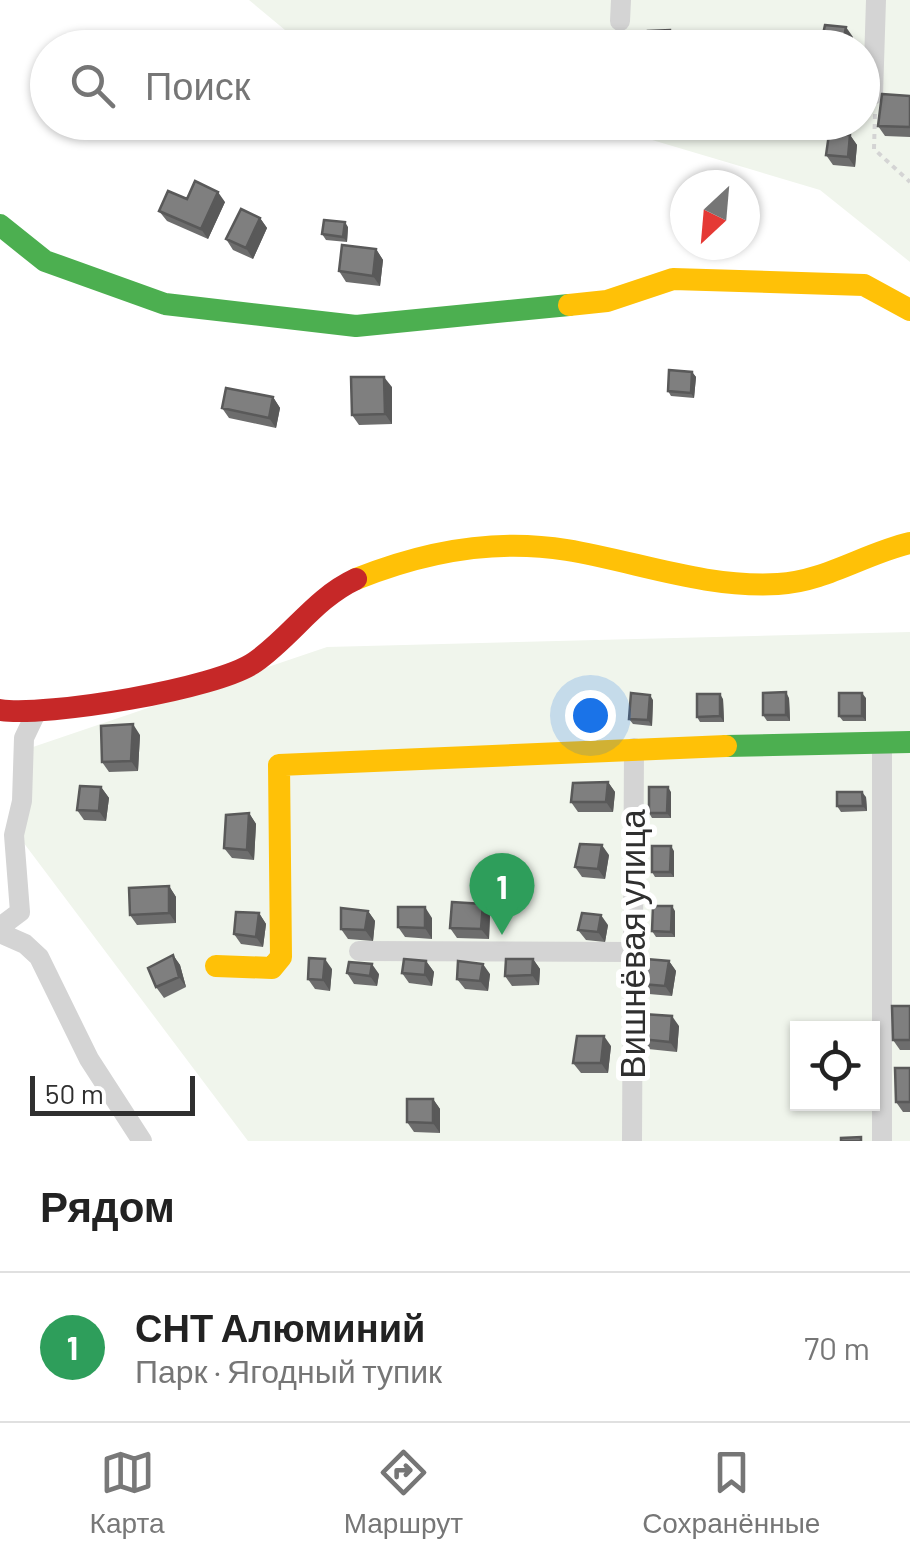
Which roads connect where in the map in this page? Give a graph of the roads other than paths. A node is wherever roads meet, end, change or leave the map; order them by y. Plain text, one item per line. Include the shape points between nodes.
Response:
1 (876, 0) edge
2 (875, 30) edge
3 (0, 225) edge
4 (910, 310) edge
5 (910, 543) edge
6 (0, 710) edge
7 (34, 717) junction
8 (910, 742) edge
9 (882, 743) junction
10 (634, 748) junction
11 (0, 930) edge
12 (359, 951) dead end
13 (632, 952) junction
14 (216, 966) dead end
15 (142, 1141) edge
16 (632, 1141) edge
17 (882, 1141) edge

1 - 2 street
3 - 4 street via 44,261 165,304 356,326 607,301 674,279 864,285
5 - 7 street via 786,584 694,580 577,548 476,546 334,590 268,653 232,675
6 - 7 street
7 - 11 street via 24,738 14,835 20,912
8 - 9 street
9 - 10 street
9 - 17 street
10 - 13 street, Вишнёвая улица
10 - 14 street via 279,765 281,957 272,968
11 - 15 street via 38,957 88,1059
12 - 13 street
13 - 16 street, Вишнёвая улица

